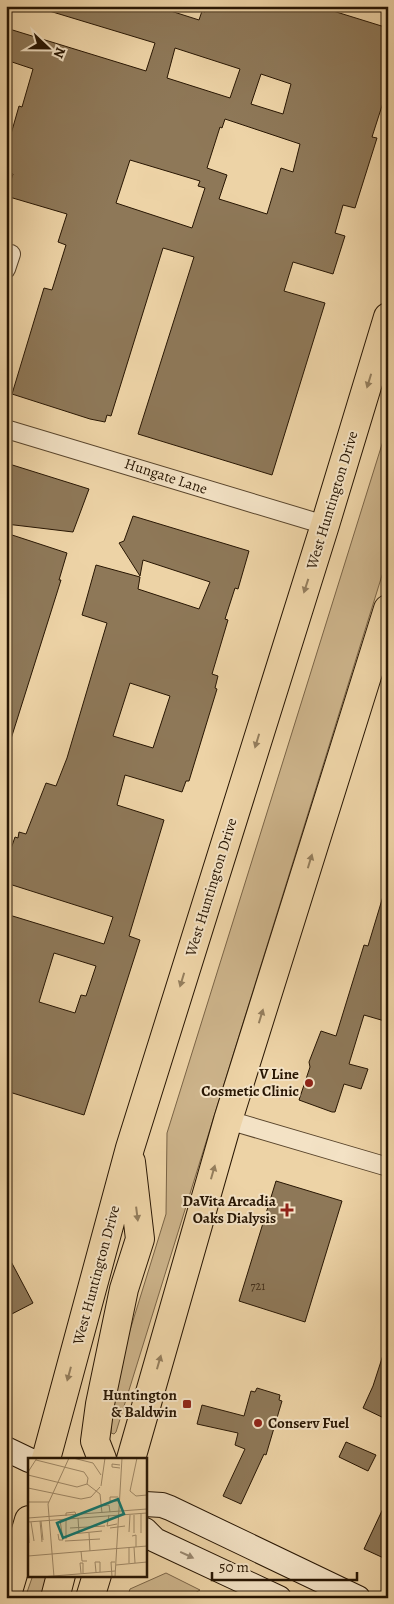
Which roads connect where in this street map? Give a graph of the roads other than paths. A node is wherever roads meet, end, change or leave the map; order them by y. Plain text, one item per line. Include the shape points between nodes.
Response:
1 (388, 317) edge
2 (6, 429) edge
3 (325, 525) junction
4 (388, 609) edge
5 (228, 1120) junction
6 (130, 1148) junction
7 (388, 1167) edge
8 (6, 1449) edge
9 (46, 1458) edge
10 (102, 1458) edge
11 (131, 1458) edge
12 (28, 1460) edge
13 (146, 1504) edge
14 (28, 1523) edge
15 (146, 1531) edge
16 (61, 1576) edge
17 (97, 1576) edge
18 (6, 1598) edge
19 (55, 1598) edge
20 (90, 1598) edge
21 (279, 1598) edge
22 (358, 1598) edge

1 -> 3 main road, West Huntington Drive
2 - 3 street, Hungate Lane
3 -> 6 main road, West Huntington Drive
5 -> 4 main road
5 - 7 street
11 -> 5 main road
6 -> 9 main road, West Huntington Drive
6 -> 10 main road via 140,1239 124,1289 100,1404 95,1441
8 - 12 main road
13 - 22 main road via 170,1508
14 - 18 main road
15 -> 21 main road via 155,1540
16 - 19 main road
17 - 20 main road

